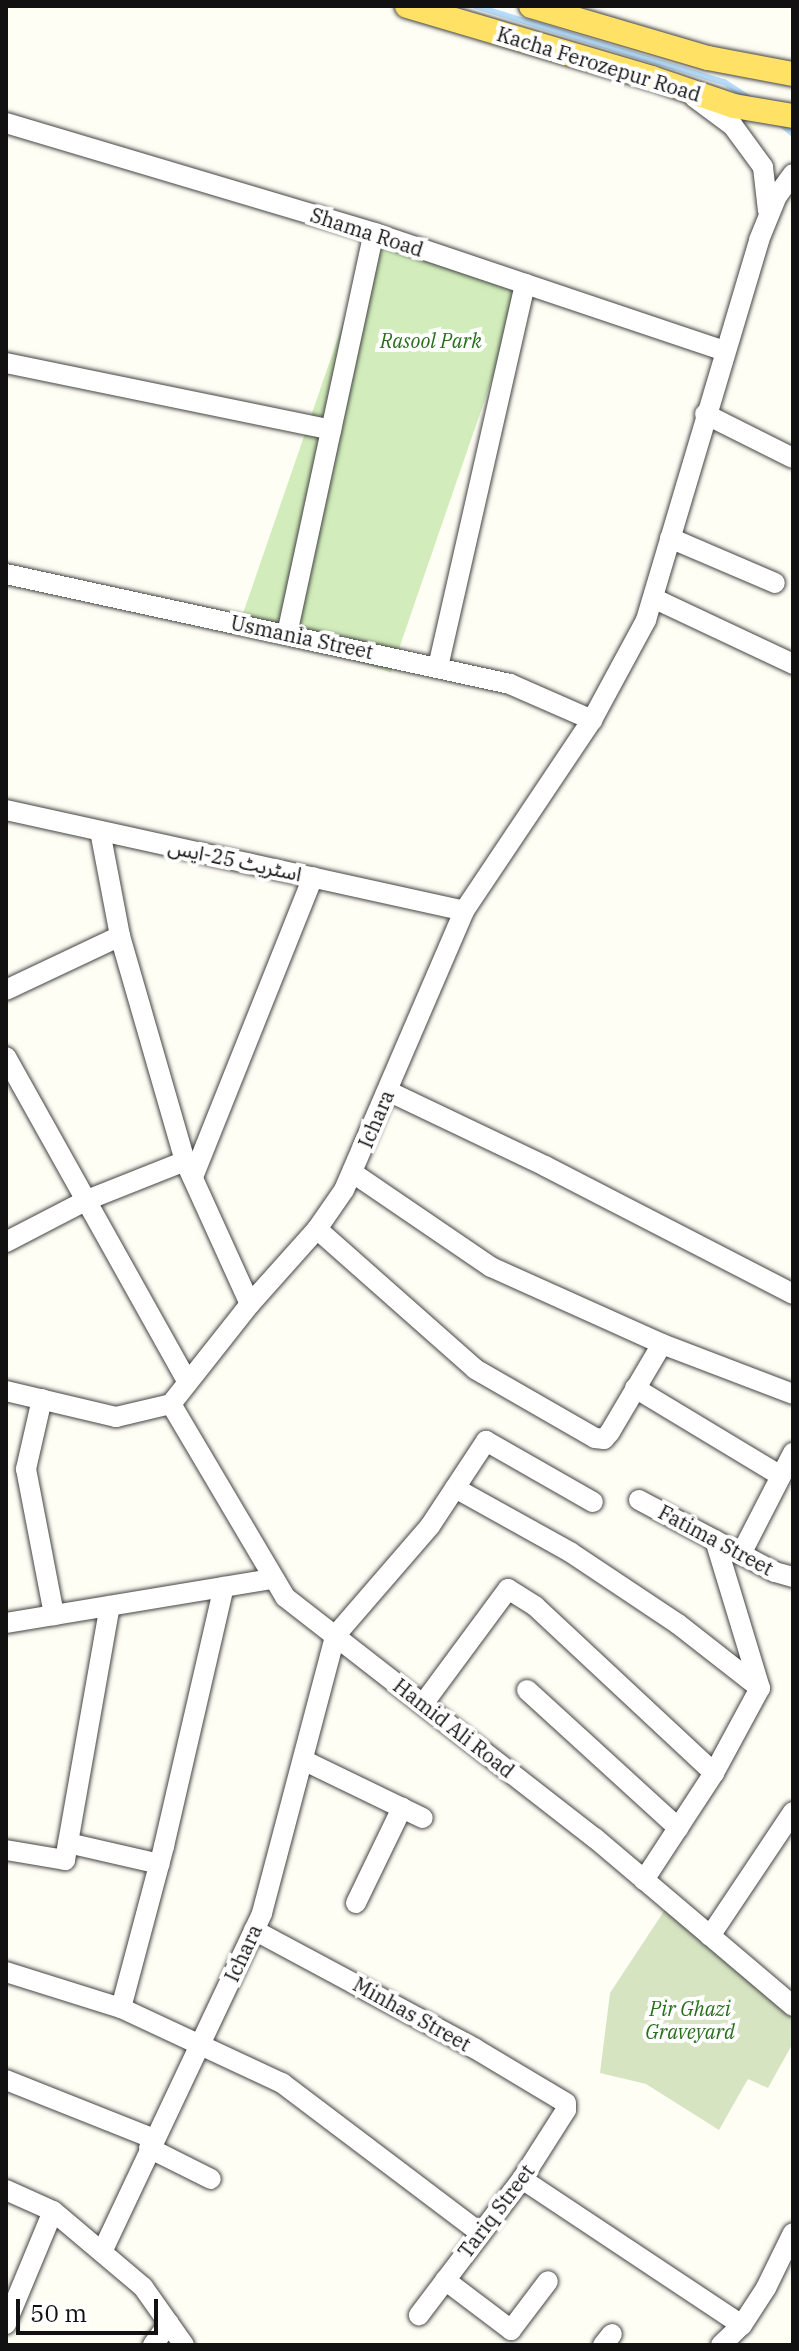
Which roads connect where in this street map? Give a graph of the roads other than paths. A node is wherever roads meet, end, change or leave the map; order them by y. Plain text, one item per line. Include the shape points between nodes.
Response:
1 (407, 6) edge
2 (531, 6) edge
3 (793, 74) edge
4 (684, 89) junction
5 (793, 116) edge
6 (6, 123) edge
7 (742, 137) junction
8 (793, 174) edge
9 (768, 215) junction
10 (374, 233) junction
11 (525, 284) junction
12 (724, 351) junction
13 (6, 363) edge
14 (705, 414) junction
15 (331, 430) junction
16 (793, 458) edge
17 (670, 538) junction
18 (6, 574) edge
19 (775, 583) dead end
20 (653, 598) junction
21 (287, 634) junction
22 (793, 664) edge
23 (438, 667) junction
24 (592, 720) junction
25 (6, 810) edge
26 (100, 831) junction
27 (313, 877) junction
28 (464, 911) junction
29 (120, 936) junction
30 (6, 990) edge
31 (6, 1057) edge
32 (388, 1091) junction
33 (189, 1169) junction
34 (353, 1173) junction
35 (87, 1200) junction
36 (317, 1229) junction
37 (6, 1242) edge
38 (793, 1294) edge
39 (250, 1304) junction
40 (662, 1344) junction
41 (187, 1381) junction
42 (635, 1388) junction
43 (6, 1391) edge
44 (793, 1394) edge
45 (42, 1399) junction
46 (171, 1404) junction
47 (793, 1453) edge
48 (781, 1476) junction
49 (455, 1488) junction
50 (639, 1500) dead end
51 (593, 1502) dead end
52 (715, 1540) junction
53 (741, 1554) junction
54 (793, 1577) edge
55 (271, 1579) junction
56 (224, 1587) junction
57 (110, 1606) junction
58 (54, 1615) junction
59 (6, 1623) edge
60 (335, 1636) junction
61 (760, 1688) junction
62 (527, 1690) dead end
63 (423, 1704) junction
64 (303, 1760) junction
65 (714, 1773) junction
66 (402, 1808) junction
67 (793, 1812) edge
68 (423, 1818) dead end
69 (678, 1828) junction
70 (68, 1843) junction
71 (6, 1850) edge
72 (160, 1864) junction
73 (644, 1880) junction
74 (356, 1903) dead end
75 (254, 1930) junction
76 (710, 1936) junction
77 (6, 1972) edge
78 (793, 2006) edge
79 (121, 2008) junction
80 (199, 2043) junction
81 (6, 2080) edge
82 (566, 2103) joint
83 (151, 2144) junction
84 (211, 2179) dead end
85 (522, 2179) junction
86 (6, 2190) edge
87 (53, 2211) junction
88 (480, 2233) junction
89 (793, 2233) edge
90 (102, 2252) junction
91 (445, 2280) junction
92 (548, 2281) dead end
93 (419, 2315) dead end
94 (169, 2323) junction
95 (6, 2324) edge
96 (742, 2325) junction
97 (153, 2345) edge
98 (184, 2345) edge
99 (721, 2345) edge

1 - 4 main road, Kacha Ferozepur Road
2 - 3 main road via 708,58
4 - 5 main road, Kacha Ferozepur Road via 734,106
4 - 7 street
6 - 10 street, Shama Road
7 - 8 street
7 - 9 street via 763,167
8 - 9 street
9 - 12 street
10 - 11 street, Shama Road
10 - 15 street
11 - 12 street, Shama Road
11 - 23 street
12 - 14 street
13 - 15 street
14 - 16 street
14 - 17 street
15 - 21 street
17 - 19 street
17 - 20 street
18 - 21 street, Usmania Street
20 - 22 street
20 - 24 street
21 - 23 street, Usmania Street
23 - 24 street, Usmania Street via 510,684
24 - 28 street
25 - 26 street, اسٹریٹ 25-ایس
26 - 27 street, اسٹریٹ 25-ایس
26 - 29 street
27 - 28 street, اسٹریٹ 25-ایس
27 - 33 street
28 - 32 street, Ichara
29 - 30 street
29 - 33 street
31 - 35 street
32 - 34 street, Ichara
32 - 38 street
33 - 35 street
33 - 39 street
34 - 36 street, Ichara
34 - 40 street via 491,1267
35 - 37 street
35 - 41 street
36 - 39 street, Ichara
36 - 42 street via 475,1369 595,1438 604,1439
39 - 41 street, Ichara
40 - 42 street
40 - 44 street
41 - 46 street, Ichara
42 - 48 street
43 - 45 street
45 - 46 street via 116,1417
45 - 58 street via 26,1469
46 - 55 street, Hamid Ali Road
47 - 48 street
48 - 53 street
49 - 51 street via 486,1441
49 - 60 street via 430,1526
49 - 61 street via 570,1552 678,1624
50 - 52 street, Fatima Street
52 - 53 street, Fatima Street
52 - 61 street
53 - 54 street, Fatima Street
55 - 56 street
55 - 60 street, Hamid Ali Road via 285,1597
56 - 57 street
56 - 72 street
57 - 58 street
57 - 70 street
58 - 59 street
60 - 63 street, Hamid Ali Road
60 - 64 street, Ichara
61 - 65 street
62 - 69 street
63 - 65 street via 510,1588
63 - 73 street, Hamid Ali Road
64 - 66 street
64 - 75 street, Ichara
65 - 69 street
66 - 68 street
66 - 74 street
67 - 76 street
69 - 73 street
70 - 71 street via 65,1860
70 - 72 street
72 - 79 street
73 - 76 street, Hamid Ali Road
75 - 80 street, Ichara
75 - 82 street, Minhas Street
76 - 78 street, Hamid Ali Road
77 - 79 street
79 - 80 street
80 - 83 street, Ichara
80 - 88 street via 282,2083
81 - 83 street
82 - 85 street, Tariq Street
83 - 84 street
83 - 90 street, Ichara
85 - 88 street, Tariq Street
85 - 96 street
86 - 87 street
87 - 90 street
87 - 95 street
88 - 91 street, Tariq Street
89 - 96 street
90 - 94 street via 143,2287
91 - 92 street via 511,2330
91 - 93 street, Tariq Street
94 - 97 street
94 - 98 street
96 - 99 street

